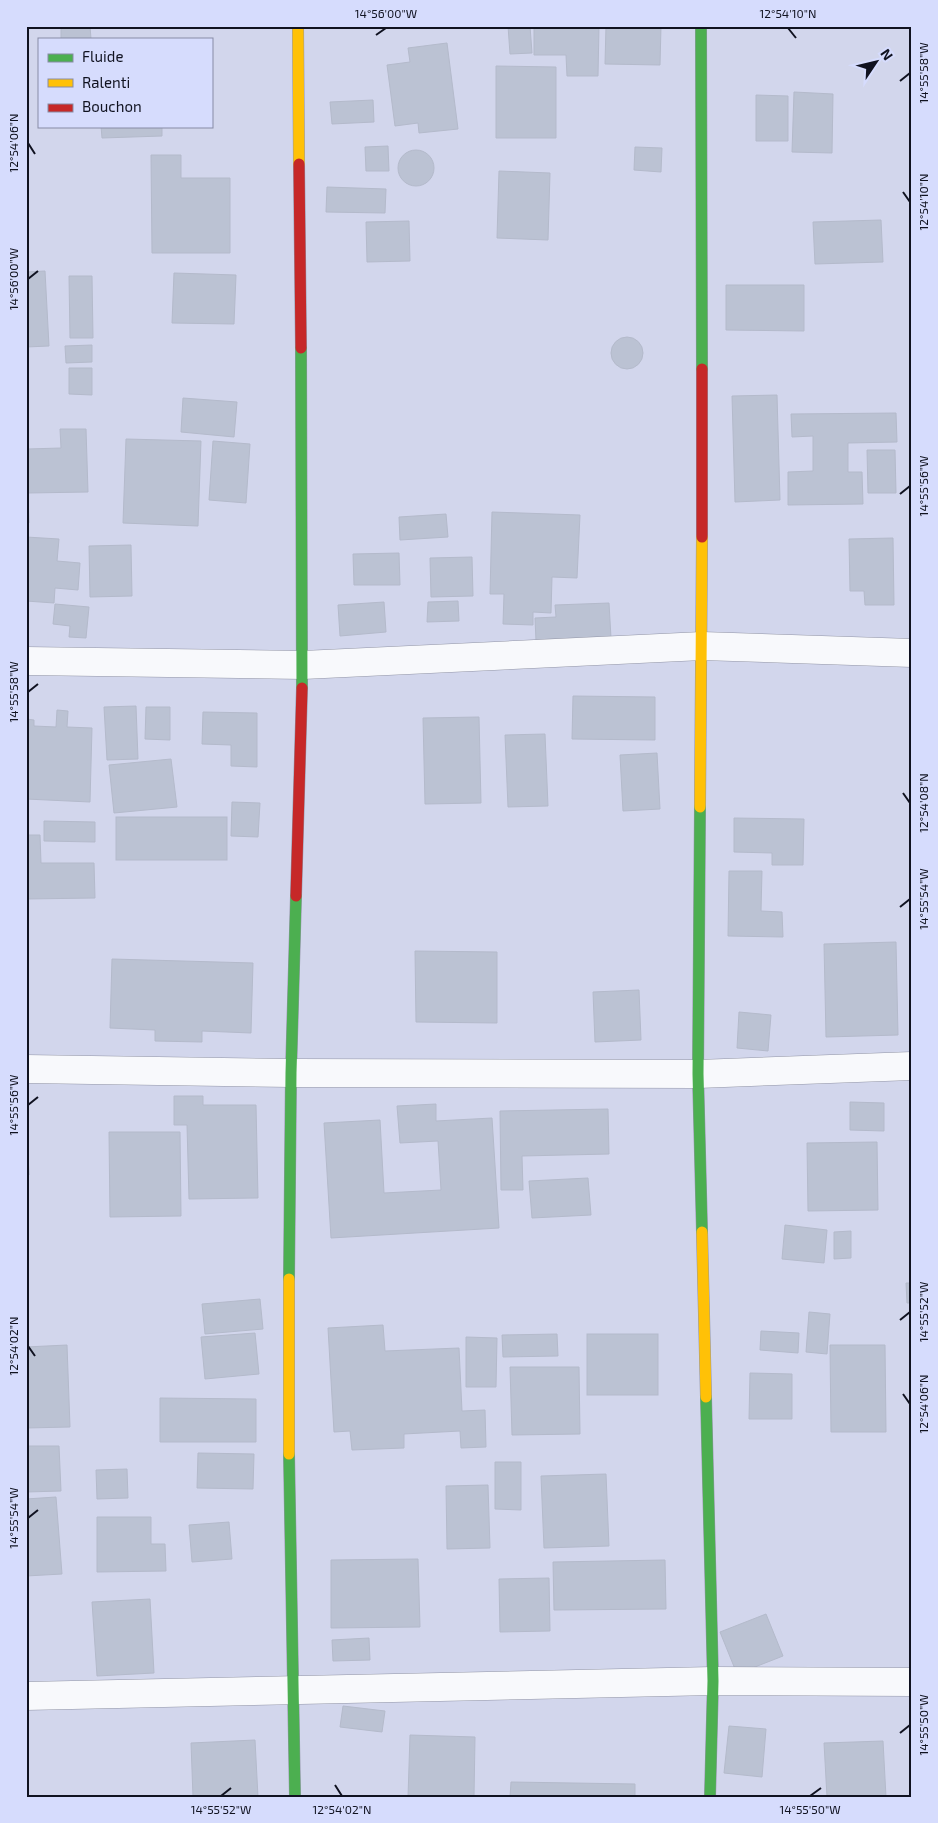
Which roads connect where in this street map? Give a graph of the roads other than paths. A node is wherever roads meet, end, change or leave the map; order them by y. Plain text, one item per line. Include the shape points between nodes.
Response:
1 (298, 26) edge
2 (701, 26) edge
3 (702, 646) junction
4 (912, 653) edge
5 (26, 661) edge
6 (303, 665) junction
7 (912, 1066) edge
8 (26, 1069) edge
9 (291, 1073) junction
10 (698, 1074) junction
11 (713, 1681) junction
12 (912, 1682) edge
13 (293, 1691) junction
14 (26, 1696) edge
15 (295, 1797) edge
16 (710, 1797) edge

1 - 6 street
2 - 3 street
3 - 4 street
3 - 6 street
3 - 10 street
5 - 6 street
6 - 9 street
7 - 10 street
8 - 9 street
9 - 10 street
9 - 13 street via 288,1382
10 - 11 street
11 - 12 street
11 - 13 street
11 - 16 street
13 - 14 street
13 - 15 street

